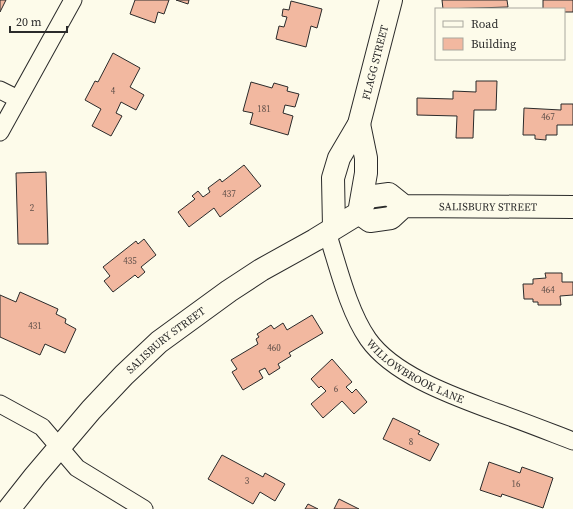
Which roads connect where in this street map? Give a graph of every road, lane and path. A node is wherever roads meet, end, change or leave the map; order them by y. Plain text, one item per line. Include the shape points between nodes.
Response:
1 (73, 0) edge
2 (391, 0) edge
3 (0, 90) edge
4 (18, 99) junction
5 (359, 124) junction
6 (0, 132) edge
7 (573, 208) edge
8 (359, 213) junction
9 (330, 230) junction
10 (0, 404) edge
11 (573, 441) edge
12 (60, 446) junction
13 (9, 509) edge
14 (144, 509) edge

1 - 4 street
2 - 5 main road, FLAGG STREET
3 - 4 street
4 - 6 street
5 - 8 main road, FLAGG STREET via 366,158 366,173
5 - 9 main road, FLAGG STREET via 339,158 333,178
7 - 8 main road, SALISBURY STREET via 404,206 390,194 367,197
8 - 9 main road, SALISBURY STREET
9 - 11 street, WILLOWBROOK LANE via 351,305 369,340 388,359 414,377 450,394
9 - 12 main road, SALISBURY STREET via 260,270 159,342 124,375
10 - 12 street via 42,427
12 - 13 main road, SALISBURY STREET
12 - 14 street via 77,468

